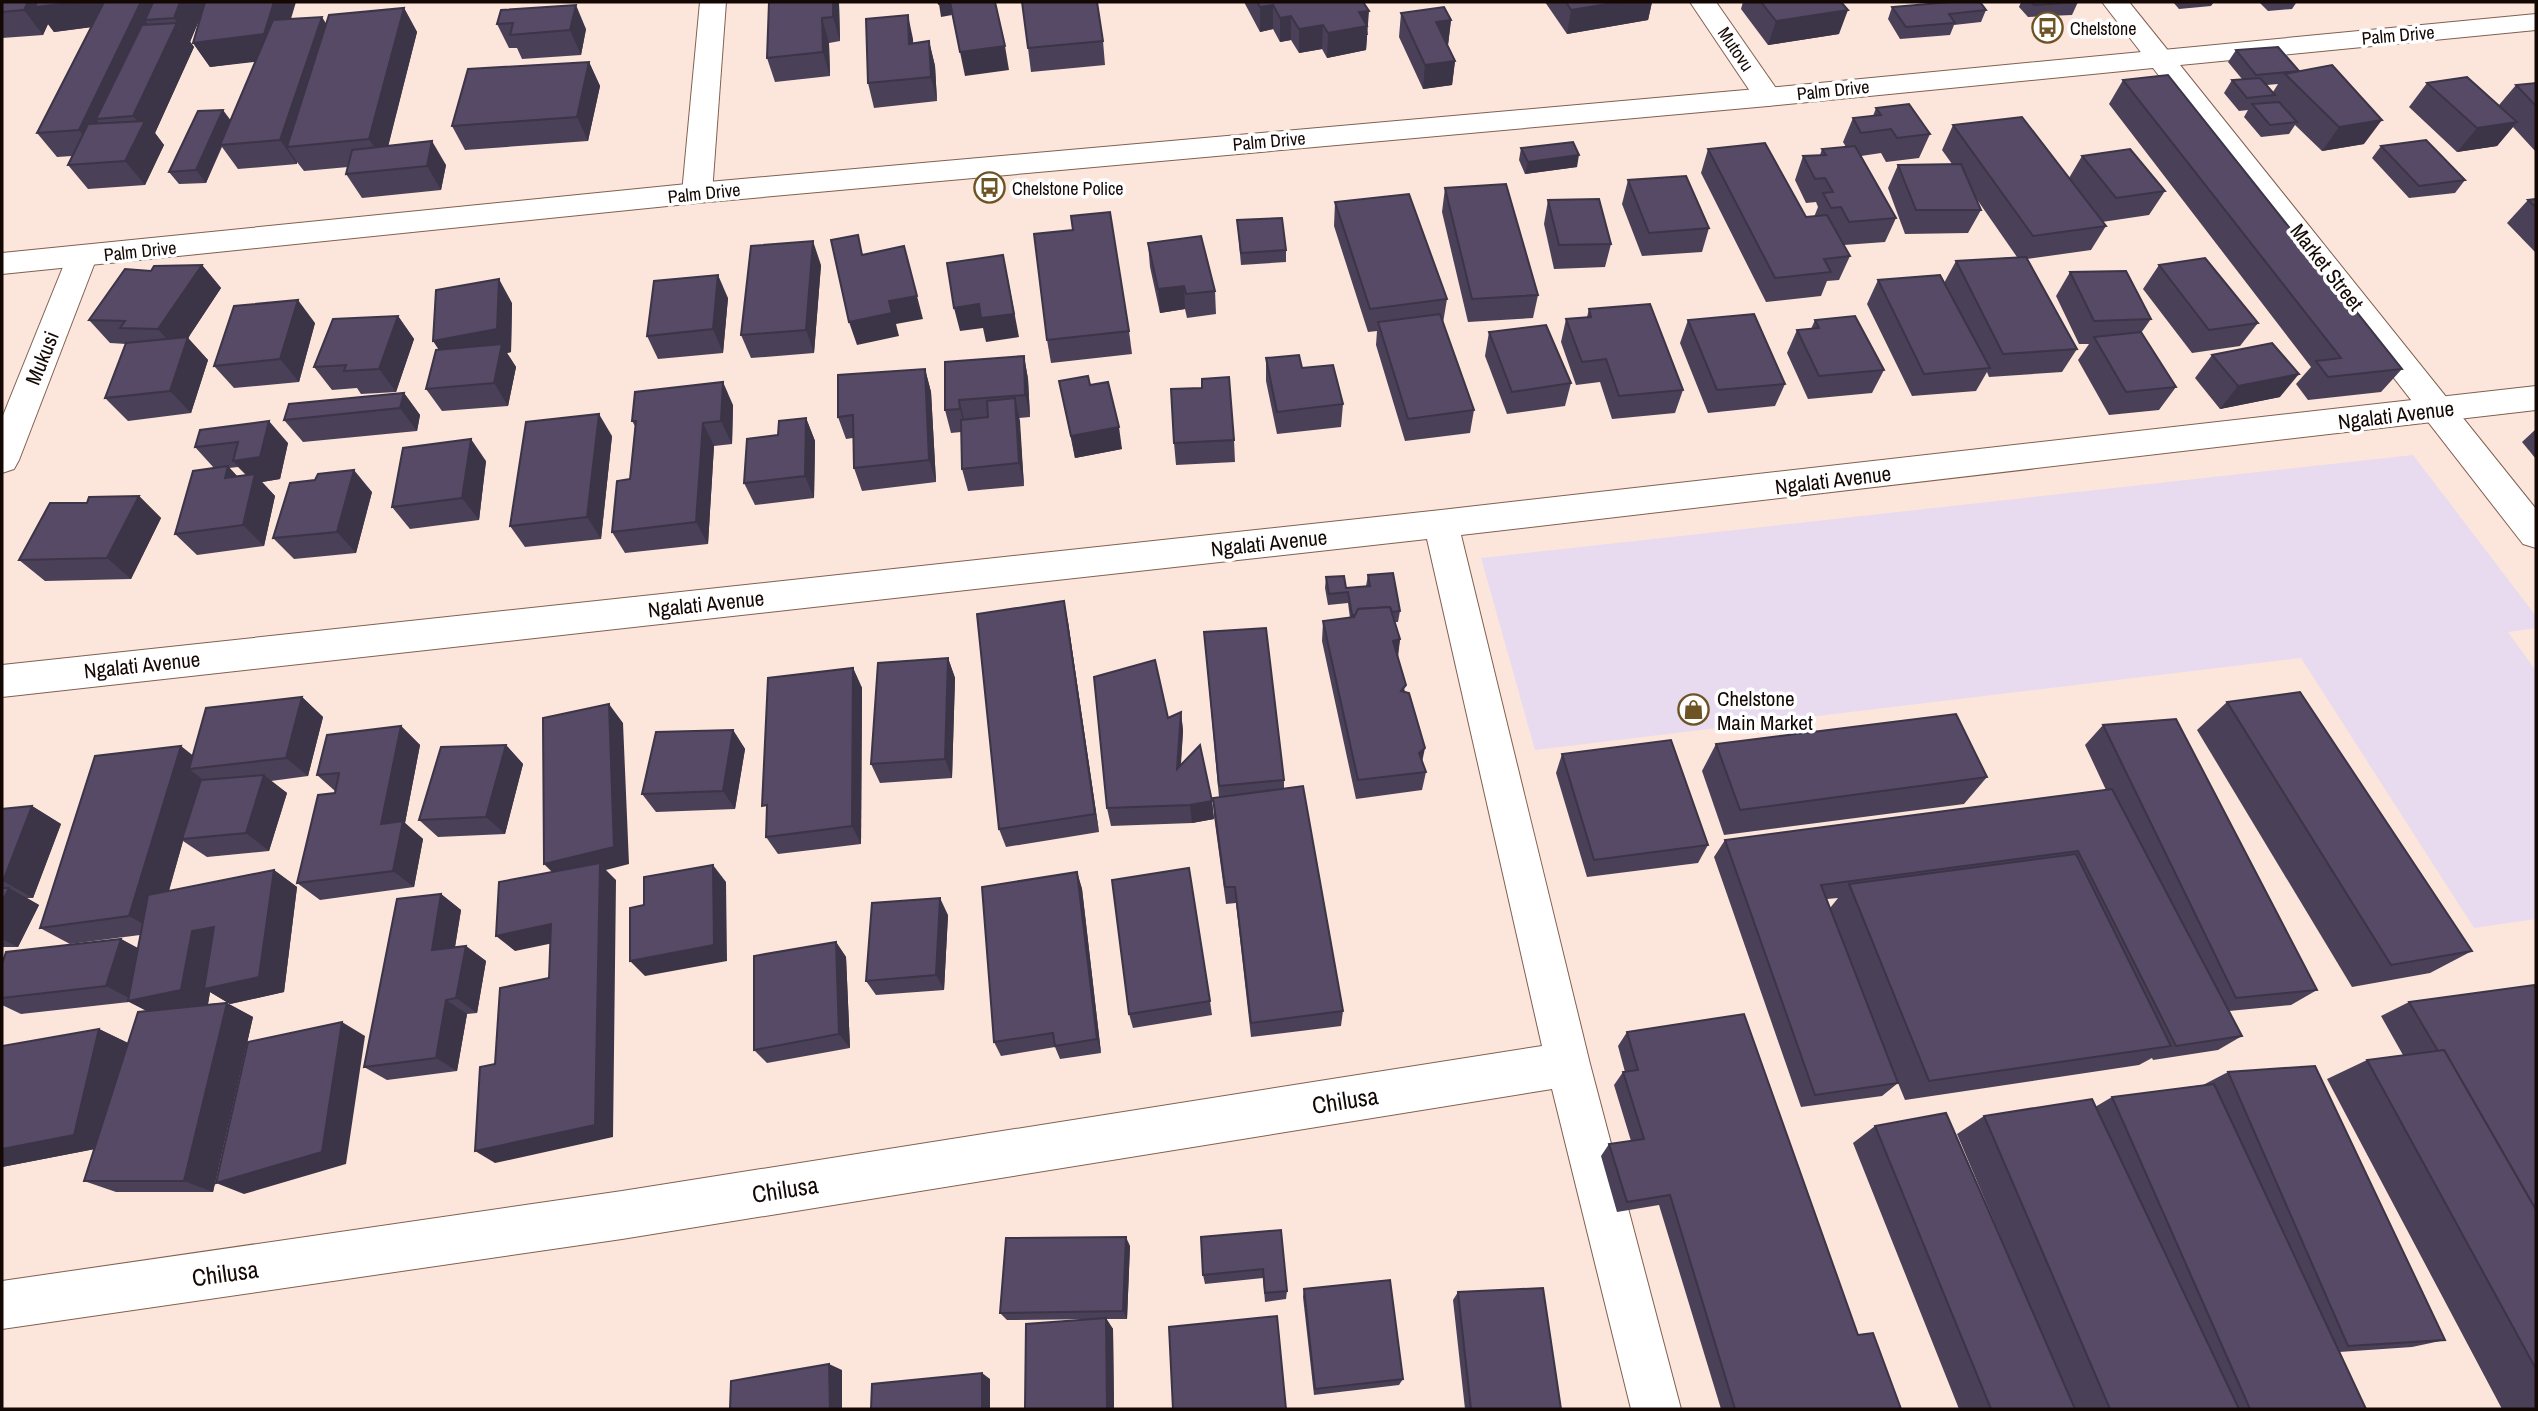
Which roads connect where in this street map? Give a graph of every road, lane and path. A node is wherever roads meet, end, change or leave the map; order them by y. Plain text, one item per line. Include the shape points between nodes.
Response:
1 (713, 2) edge
2 (1703, 2) edge
3 (2115, 2) edge
4 (2536, 22) edge
5 (2160, 58) junction
6 (1768, 97) junction
7 (697, 193) junction
8 (82, 257) junction
9 (2, 264) edge
10 (2536, 398) edge
11 (2440, 410) junction
12 (2, 460) edge
13 (1441, 524) junction
14 (2536, 534) edge
15 (2, 681) edge
16 (1568, 1064) junction
17 (2, 1305) edge
18 (1656, 1409) edge

1 - 7 street
2 - 6 street, Mutovu
3 - 5 street, Market Street
4 - 5 street, Palm Drive
5 - 6 street, Palm Drive
5 - 11 street, Market Street
6 - 7 street, Palm Drive
7 - 8 street, Palm Drive
8 - 9 street, Palm Drive
8 - 12 street, Mukusi
10 - 11 street, Ngalati Avenue
11 - 13 street, Ngalati Avenue
11 - 14 street, Market Street
13 - 15 street, Ngalati Avenue
13 - 16 street
16 - 17 street, Chilusa via 636,1213
16 - 18 street

